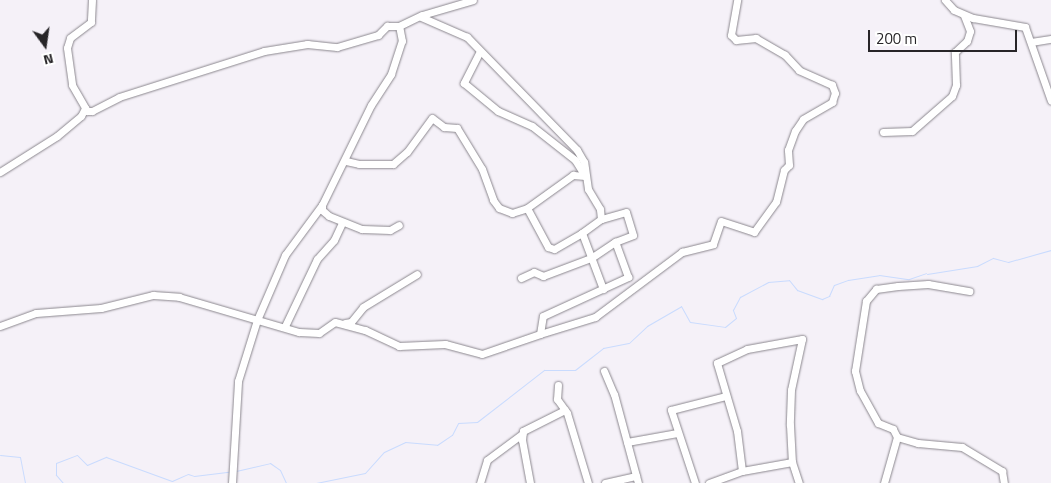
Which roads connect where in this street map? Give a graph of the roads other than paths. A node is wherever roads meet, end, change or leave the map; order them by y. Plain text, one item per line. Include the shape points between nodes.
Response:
1 (92, 0) edge
2 (738, 0) edge
3 (944, 0) edge
4 (468, 1) edge
5 (964, 15) junction
6 (421, 16) junction
7 (398, 26) junction
8 (1051, 39) edge
9 (1031, 42) junction
10 (480, 51) junction
11 (1051, 101) edge
12 (84, 108) junction
13 (883, 132) dead end
14 (346, 160) junction
15 (0, 172) edge
16 (585, 176) junction
17 (322, 205) junction
18 (527, 208) junction
19 (601, 219) junction
20 (342, 223) junction
21 (399, 225) dead end
22 (582, 233) junction
23 (615, 242) junction
24 (591, 258) junction
25 (417, 274) dead end
26 (521, 278) dead end
27 (603, 289) junction
28 (969, 291) dead end
29 (257, 320) junction
30 (341, 324) junction
31 (0, 326) edge
32 (285, 326) junction
33 (540, 334) junction
34 (604, 371) dead end
35 (558, 385) dead end
36 (726, 396) junction
37 (565, 410) junction
38 (677, 432) junction
39 (522, 434) junction
40 (897, 437) junction
41 (627, 442) junction
42 (792, 462) junction
43 (742, 471) junction
44 (637, 479) edge
45 (232, 483) edge
46 (480, 483) edge
47 (530, 483) edge
48 (588, 483) edge
49 (606, 483) edge
50 (695, 483) edge
51 (709, 483) edge
52 (799, 483) edge
53 (884, 483) edge
54 (1004, 483) edge

1 - 12 street via 90,22 68,43 72,85
2 - 33 street via 731,35 736,40 756,38 785,55 799,70 832,85 835,93 832,102 803,119 795,131 788,150 789,165 784,170 776,202 754,232 721,222 713,244 682,252 595,317
3 - 5 street
4 - 6 street
5 - 9 street via 998,25 1025,27
5 - 13 street via 970,31 967,41 954,52 956,85 952,96 912,131
6 - 7 street
6 - 10 street via 459,32
7 - 12 street via 387,26 378,35 333,48 307,44 264,51 119,97 92,111
7 - 14 street via 402,41 391,74 371,105
8 - 9 street
9 - 11 street
10 - 16 street via 578,150 584,162
10 - 16 street via 464,83 498,110 532,126 575,160
12 - 15 street via 81,116 57,136
14 - 17 street
14 - 18 street via 359,164 393,164 407,152 432,118 444,127 457,128 482,170 499,208 512,214
16 - 18 street via 573,175
16 - 19 street via 600,209
17 - 20 street via 322,210
17 - 29 street via 285,255
18 - 22 street via 548,247 554,249
19 - 22 street
19 - 23 street via 626,212 633,235
20 - 21 street via 372,230 390,230
20 - 32 street via 334,240 317,259
22 - 24 street
23 - 24 street
23 - 27 street via 628,277
24 - 26 street via 543,276 534,272
24 - 27 street
25 - 30 street via 357,311 351,322
27 - 33 street via 542,316
28 - 40 street via 928,284 898,286 876,289 866,301 855,371 860,391 878,423 893,429
29 - 31 street via 180,297 142,296 100,308 36,313
29 - 32 street
29 - 45 street via 238,381
30 - 32 street via 335,322 315,334
30 - 33 street via 365,330 399,346 445,344 476,354
34 - 41 street
35 - 37 street via 557,399
36 - 38 street via 671,410
36 - 42 street via 717,363 747,349 802,339 791,390
36 - 43 street via 737,431
37 - 39 street
37 - 48 street
38 - 41 street
38 - 50 street
39 - 46 street via 487,460
39 - 47 street
40 - 53 street
40 - 54 street via 918,443 962,447 1002,472
41 - 44 street
42 - 43 street
42 - 52 street
43 - 51 street
44 - 49 street

